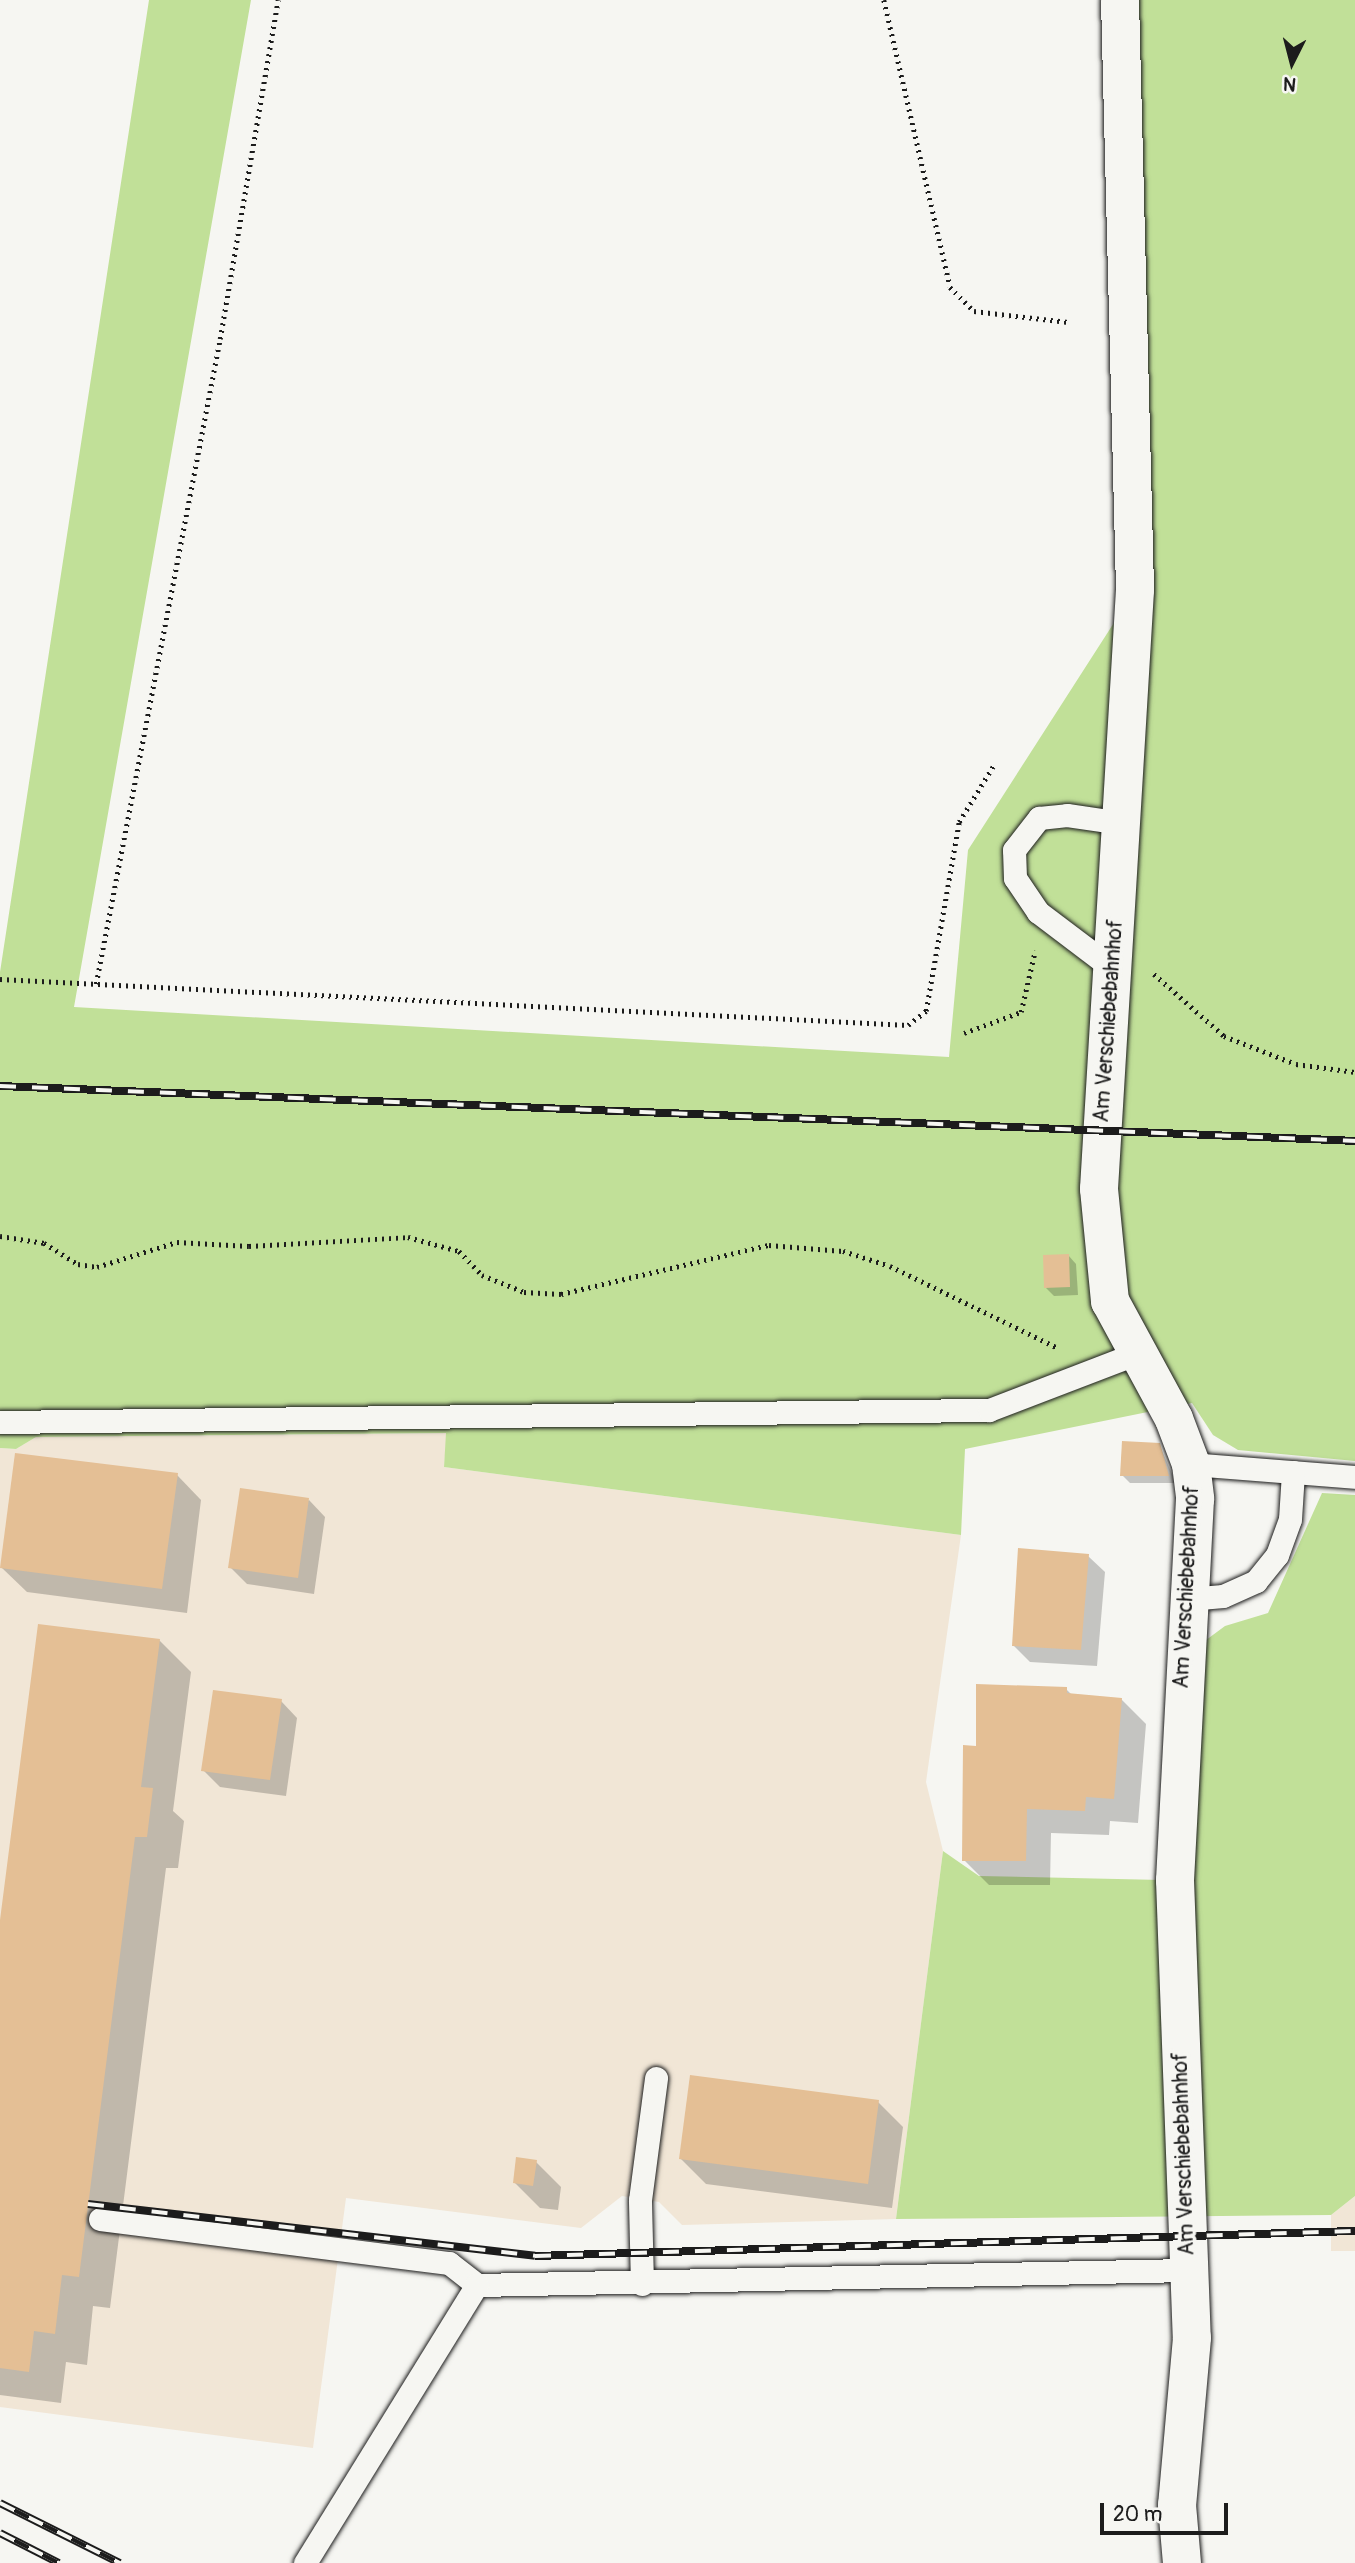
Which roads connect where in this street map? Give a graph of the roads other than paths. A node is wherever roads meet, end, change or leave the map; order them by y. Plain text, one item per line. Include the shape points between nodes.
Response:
1 (1120, 0) edge
2 (1122, 823) junction
3 (1113, 953) junction
4 (1118, 1360) junction
5 (0, 1422) edge
6 (1191, 1464) junction
7 (1293, 1472) junction
8 (1355, 1477) edge
9 (1188, 1599) junction
10 (656, 2078) dead end
11 (100, 2219) dead end
12 (1188, 2270) junction
13 (642, 2284) junction
14 (477, 2285) junction
15 (305, 2563) edge
16 (1182, 2563) edge

1 - 2 street, Am Verschiebebahnhof via 1135,590
2 - 3 street, Am Verschiebebahnhof
2 - 3 lane via 1068,815 1039,818 1014,850 1015,878 1038,912
3 - 4 street, Am Verschiebebahnhof via 1100,1243
4 - 5 lane via 989,1410
4 - 6 street, Am Verschiebebahnhof
6 - 7 lane
6 - 9 street, Am Verschiebebahnhof
7 - 8 lane
7 - 9 lane via 1290,1519 1277,1555 1256,1581 1223,1596
9 - 12 street, Am Verschiebebahnhof via 1175,1881
10 - 13 lane via 640,2200
11 - 14 lane via 449,2263
12 - 13 lane
12 - 16 street, Am Verschiebebahnhof via 1191,2378 1177,2505
13 - 14 lane
14 - 15 lane

